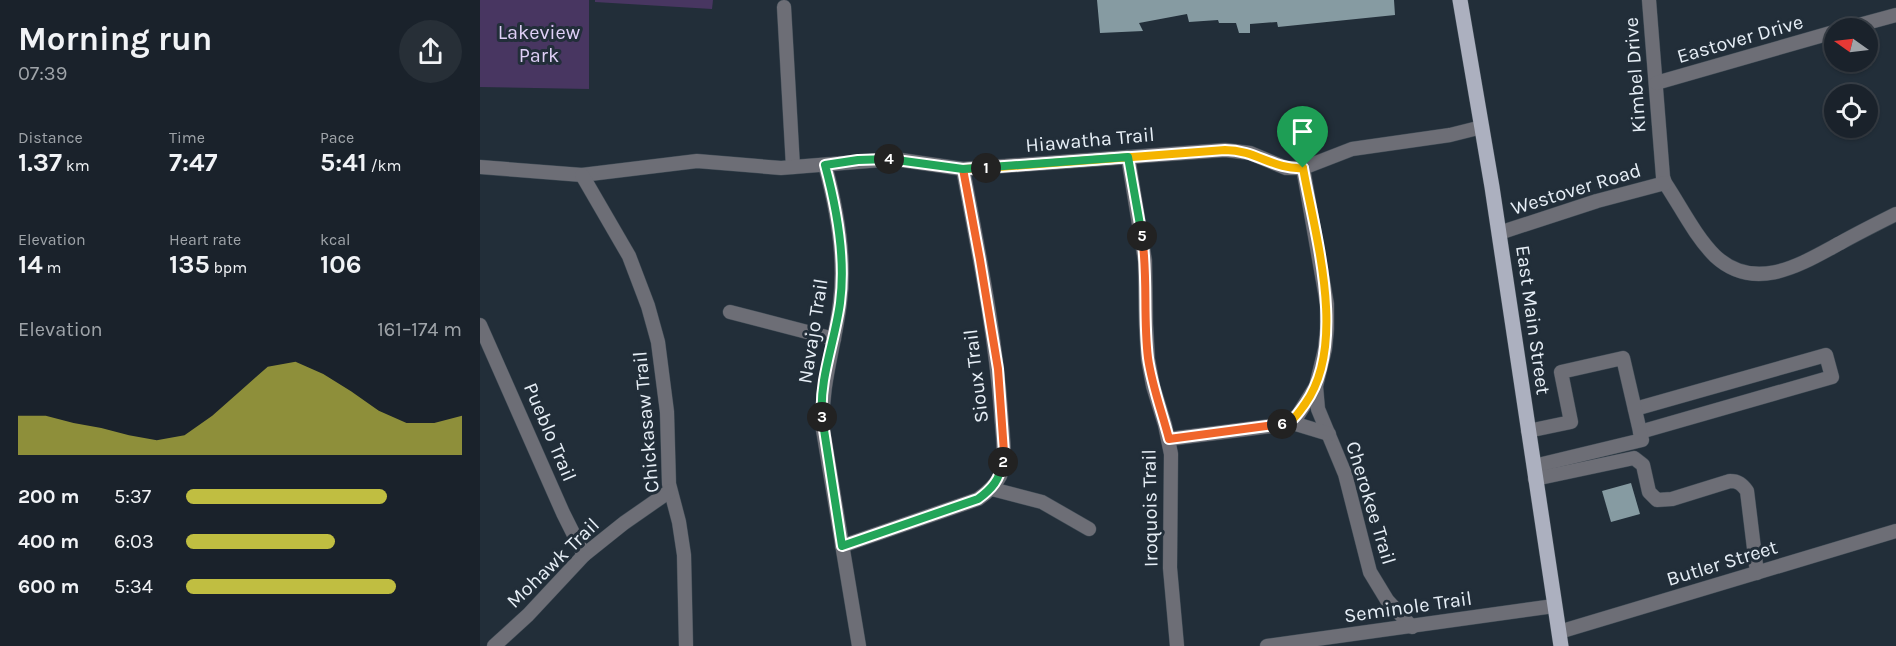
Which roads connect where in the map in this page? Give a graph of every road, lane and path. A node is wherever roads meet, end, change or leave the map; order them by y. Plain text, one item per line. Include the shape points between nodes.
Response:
1 (1460, 0) edge
2 (1649, 0) edge
3 (784, 7) dead end
4 (1896, 15) edge
5 (1878, 20) edge
6 (1824, 35) edge
7 (1656, 83) junction
8 (1482, 127) junction
9 (1128, 157) junction
10 (825, 165) junction
11 (480, 167) edge
12 (793, 167) junction
13 (1303, 168) junction
14 (963, 169) junction
15 (582, 175) junction
16 (1665, 183) junction
17 (1896, 214) edge
18 (1499, 233) junction
19 (730, 312) dead end
20 (480, 325) edge
21 (834, 339) junction
22 (1316, 386) junction
23 (1635, 409) junction
24 (1287, 424) junction
25 (1528, 431) junction
26 (1640, 432) junction
27 (1329, 434) junction
28 (1169, 439) junction
29 (1534, 472) junction
30 (992, 489) junction
31 (670, 491) junction
32 (1089, 529) dead end
33 (1896, 531) edge
34 (842, 546) junction
35 (584, 555) junction
36 (1757, 573) junction
37 (1554, 606) junction
38 (1412, 627) junction
39 (1560, 639) edge
40 (494, 646) edge
41 (686, 646) edge
42 (859, 646) edge
43 (1177, 646) edge
44 (1267, 646) edge

1 - 8 main road, East Main Street
2 - 7 street, Kimbel Drive
3 - 12 street
4 - 5 street
6 - 7 street, Eastover Drive
7 - 16 street, Kimbel Drive
8 - 13 street via 1352,149
8 - 18 main road, East Main Street
9 - 13 street, Hiawatha Trail via 1238,151 1286,168
9 - 14 street, Hiawatha Trail
9 - 28 street, Iroquois Trail via 1145,261 1148,359
10 - 12 street, Hiawatha Trail
10 - 14 street, Hiawatha Trail via 894,159
10 - 21 street, Navajo Trail via 842,263
11 - 15 street, Hiawatha Trail
12 - 15 street, Hiawatha Trail via 697,161
13 - 22 street, Cherokee Trail via 1327,304 1325,349
14 - 30 street, Sioux Trail via 998,369 1004,452 1000,476
15 - 31 street, Chickasaw Trail via 626,249 654,324 667,412
16 - 17 street, Westover Road via 1712,252 1725,264 1749,274 1794,267
16 - 18 street, Westover Road
18 - 25 main road, East Main Street
19 - 21 street
20 - 35 street, Pueblo Trail
21 - 34 street, Navajo Trail via 822,413
22 - 24 street via 1298,415
22 - 27 street, Cherokee Trail via 1318,409
23 - 25 street via 1623,358 1561,372 1570,422
23 - 26 street
23 - 26 street via 1827,355 1832,377
24 - 27 street
24 - 28 street
25 - 29 main road, East Main Street
26 - 29 street via 1642,440
27 - 38 street, Cherokee Trail via 1345,474 1370,572 1386,600
28 - 43 street, Iroquois Trail via 1170,568
29 - 36 street via 1634,458 1643,465 1649,492 1657,500 1736,481 1747,491
29 - 37 main road, East Main Street
30 - 32 street via 1042,502
30 - 34 street via 978,499
31 - 35 street, Mohawk Trail
31 - 41 street, Chickasaw Trail via 680,522 684,555
33 - 36 street, Butler Street
34 - 42 street, Navajo Trail
35 - 40 street, Mohawk Trail
36 - 39 street, Butler Street
37 - 38 street, Seminole Trail
37 - 39 main road, East Main Street
38 - 44 street, Seminole Trail

